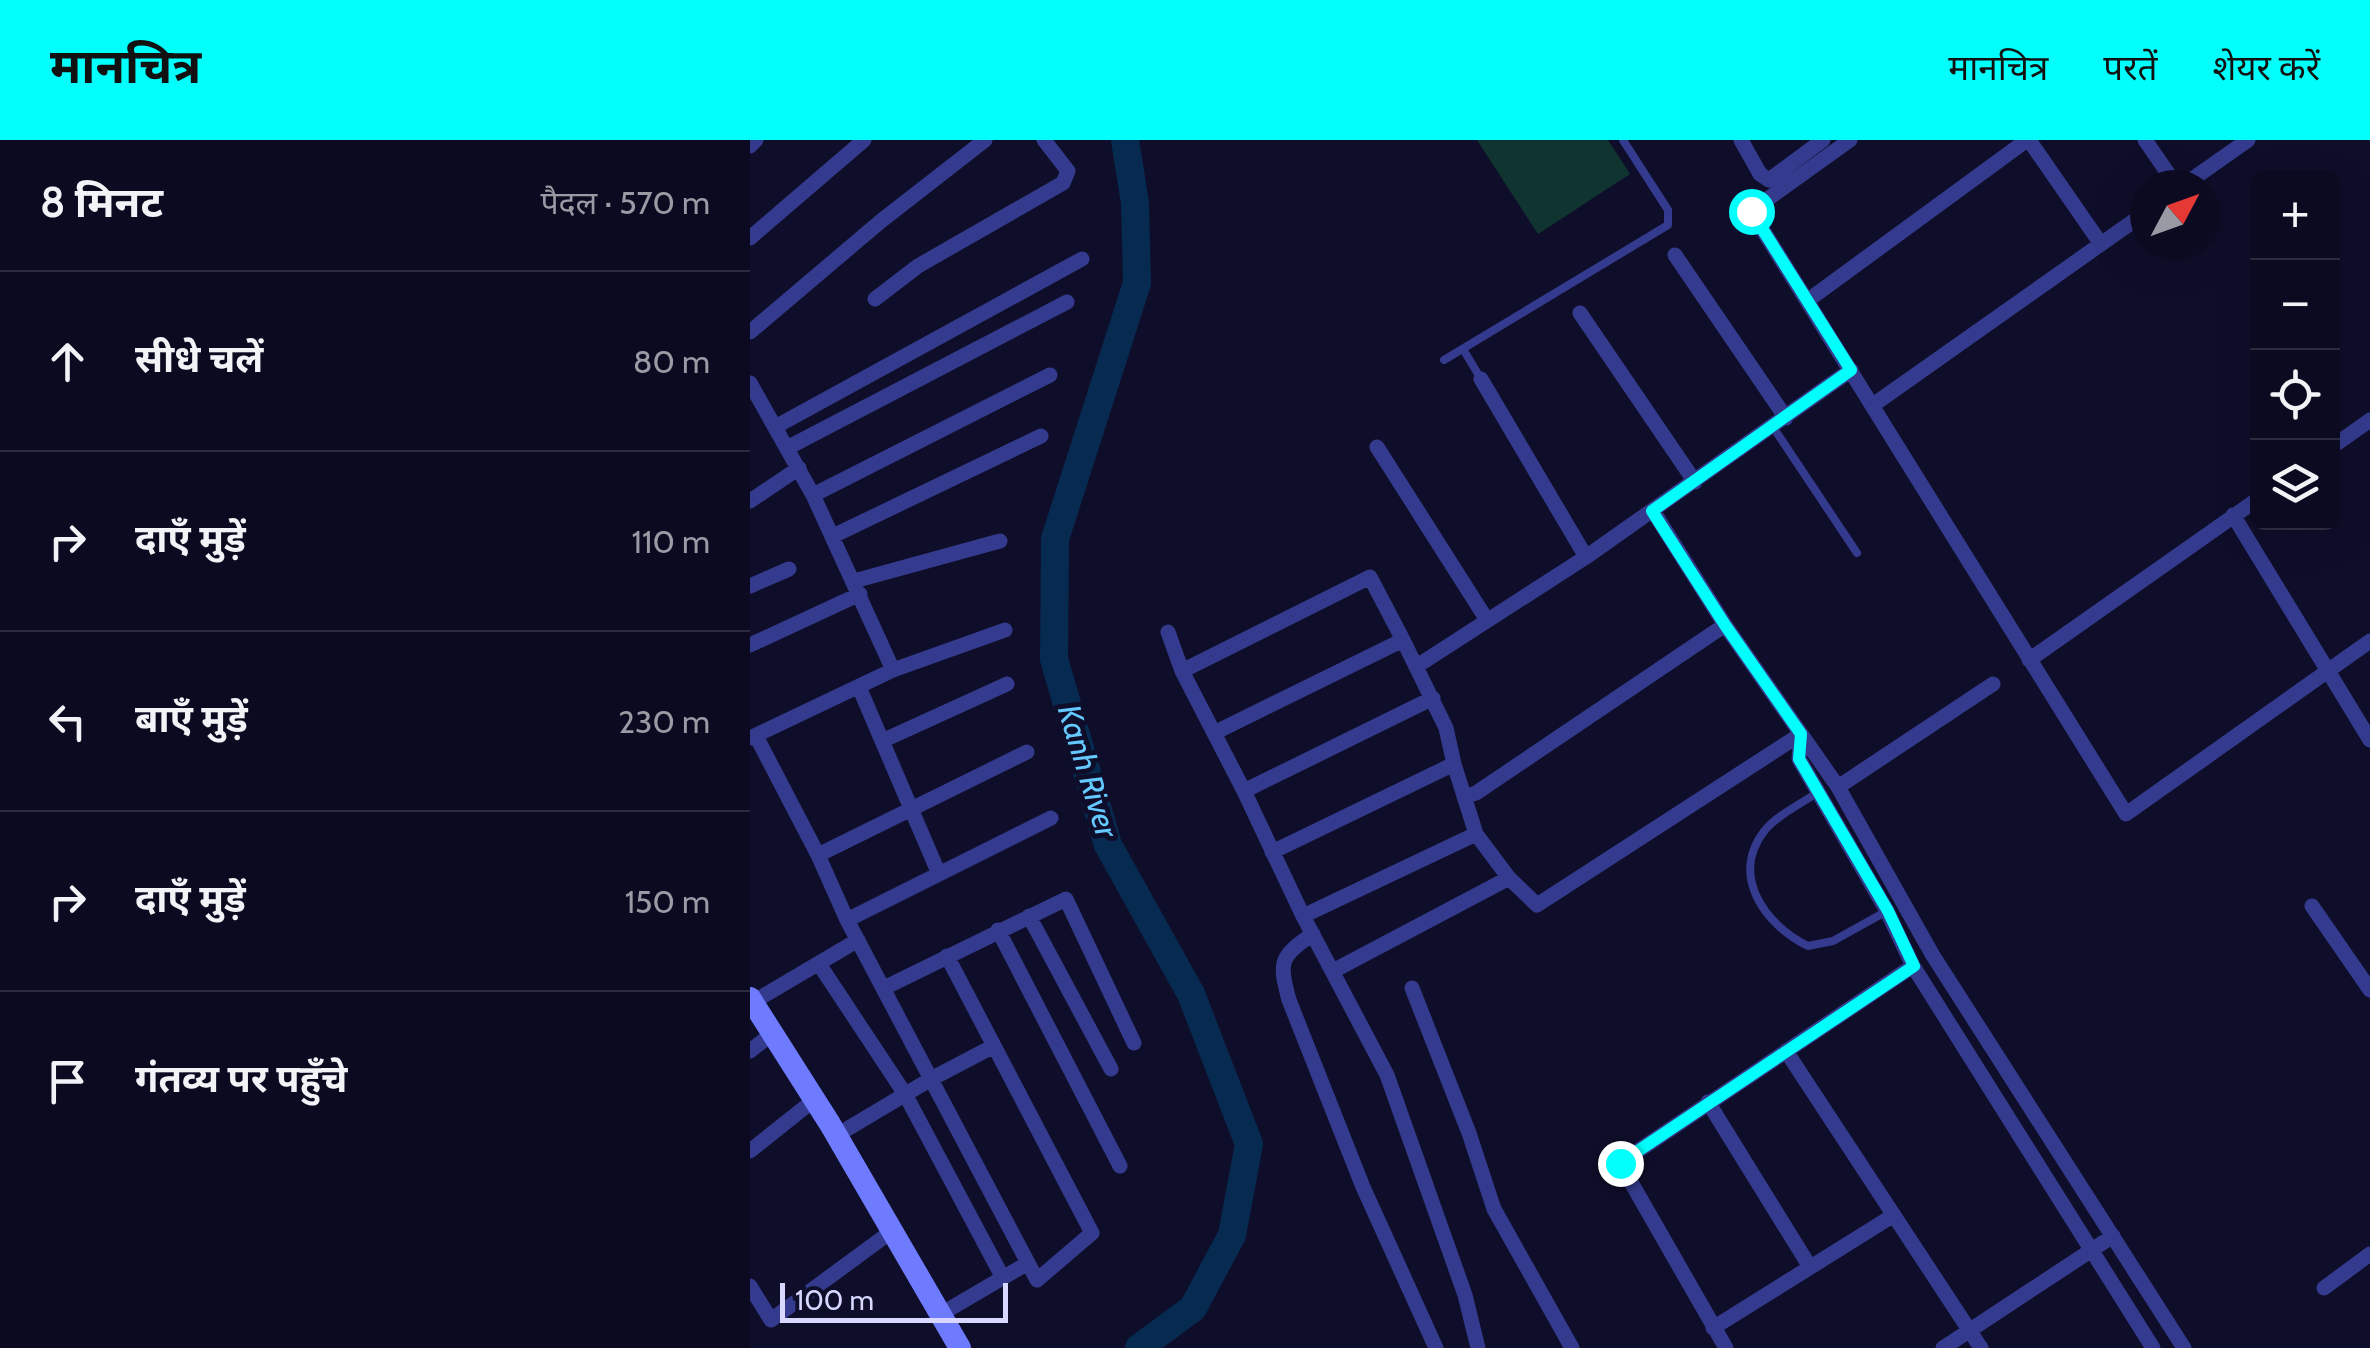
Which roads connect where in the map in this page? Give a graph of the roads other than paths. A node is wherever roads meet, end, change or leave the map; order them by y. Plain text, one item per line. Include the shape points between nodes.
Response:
1 (756, 140) edge
2 (864, 140) edge
3 (986, 140) edge
4 (1044, 140) edge
5 (1623, 140) edge
6 (1742, 140) edge
7 (1823, 140) edge
8 (1850, 140) edge
9 (2028, 140) edge
10 (2145, 140) edge
11 (2248, 140) edge
12 (750, 146) edge
13 (2166, 170) edge
14 (2205, 170) edge
15 (2130, 223) edge
16 (750, 238) edge
17 (2101, 244) junction
18 (1675, 255) dead end
19 (1082, 259) dead end
20 (876, 299) dead end
21 (1808, 301) junction
22 (1066, 302) dead end
23 (1580, 314) dead end
24 (750, 332) edge
25 (1463, 349) junction
26 (1444, 360) dead end
27 (1851, 370) junction
28 (1050, 375) dead end
29 (1481, 380) joint
30 (751, 388) edge
31 (1873, 405) junction
32 (2370, 420) edge
33 (1780, 423) junction
34 (775, 427) junction
35 (1041, 436) dead end
36 (2340, 441) edge
37 (1377, 446) dead end
38 (787, 448) junction
39 (800, 468) junction
40 (1695, 482) junction
41 (814, 495) junction
42 (750, 500) edge
43 (2250, 503) edge
44 (1652, 511) junction
45 (2233, 515) junction
46 (833, 536) junction
47 (1000, 541) dead end
48 (1857, 553) dead end
49 (1586, 557) junction
50 (789, 569) dead end
51 (750, 586) edge
52 (857, 588) junction
53 (1487, 620) junction
54 (1725, 625) junction
55 (1005, 630) dead end
56 (1168, 632) dead end
57 (1404, 640) junction
58 (2370, 642) edge
59 (750, 645) edge
60 (2028, 660) junction
61 (1417, 666) junction
62 (893, 670) junction
63 (1182, 670) junction
64 (2327, 674) junction
65 (1007, 684) dead end
66 (1993, 684) dead end
67 (859, 686) junction
68 (1433, 698) junction
69 (1214, 733) junction
70 (1801, 734) junction
71 (753, 737) edge
72 (2370, 740) edge
73 (882, 741) junction
74 (1027, 752) dead end
75 (1454, 764) junction
76 (1838, 788) junction
77 (1244, 790) junction
78 (1816, 793) junction
79 (1464, 797) junction
80 (911, 809) junction
81 (1050, 818) dead end
82 (1476, 834) junction
83 (1272, 852) junction
84 (818, 854) junction
85 (939, 874) junction
86 (1509, 878) junction
87 (2312, 906) dead end
88 (1888, 911) junction
89 (1030, 916) junction
90 (1303, 916) junction
91 (847, 920) junction
92 (998, 930) junction
93 (1312, 934) junction
94 (858, 940) junction
95 (947, 956) junction
96 (819, 964) junction
97 (1914, 966) junction
98 (1333, 972) junction
99 (884, 988) junction
100 (1412, 988) dead end
101 (2370, 990) edge
102 (751, 1000) edge
103 (774, 1033) junction
104 (1134, 1043) dead end
105 (994, 1046) junction
106 (750, 1051) edge
107 (1786, 1051) junction
108 (1112, 1069) dead end
109 (931, 1078) junction
110 (904, 1094) junction
111 (814, 1100) junction
112 (1708, 1102) junction
113 (837, 1135) junction
114 (750, 1151) edge
115 (1120, 1166) dead end
116 (1894, 1214) junction
117 (892, 1231) junction
118 (2113, 1236) junction
119 (2092, 1252) junction
120 (2370, 1254) edge
121 (1028, 1263) junction
122 (1810, 1267) junction
123 (1003, 1278) junction
124 (750, 1286) edge
125 (2324, 1288) dead end
126 (941, 1314) junction
127 (1713, 1328) junction
128 (1970, 1331) junction
129 (958, 1344) edge
130 (1436, 1348) edge
131 (1478, 1348) edge
132 (1572, 1348) edge
133 (1726, 1348) edge
134 (1944, 1348) edge
135 (1981, 1348) edge
136 (2152, 1348) edge
137 (2184, 1348) edge

1 - 12 street
2 - 16 street
3 - 24 street
4 - 20 street via 1068,171 1063,183 918,266
5 - 25 lane via 1668,210 1668,224
6 - 7 street via 1769,180
8 - 21 street via 1751,211
9 - 17 street
9 - 21 street
10 - 13 street
11 - 14 street
15 - 17 street
17 - 31 street
18 - 33 street
19 - 34 street
21 - 27 street
22 - 38 street
23 - 40 street
25 - 26 lane
25 - 29 lane
27 - 31 street
27 - 33 street
28 - 41 street
29 - 49 street
30 - 34 street
31 - 60 street
32 - 36 street
33 - 40 street
33 - 48 lane
34 - 38 street
35 - 46 street
37 - 53 street
38 - 39 street
39 - 41 street
39 - 42 street
40 - 44 street
41 - 46 street
43 - 45 street
44 - 49 street
44 - 54 street
45 - 60 street
45 - 64 street
46 - 52 street
47 - 52 street
49 - 53 street
50 - 51 street
52 - 59 street
52 - 62 street
53 - 61 street
54 - 70 street
54 - 79 street
55 - 62 street
56 - 63 street
57 - 61 street
57 - 63 street via 1370,577
57 - 69 street
58 - 64 street
60 - 64 street via 2126,814
61 - 68 street
62 - 67 street
63 - 69 street
64 - 72 street
65 - 73 street
66 - 76 street
67 - 71 street
67 - 73 street
68 - 75 street
68 - 77 street
69 - 77 street
70 - 76 street
70 - 78 street via 1799,759
70 - 86 street via 1537,905
71 - 84 street
73 - 80 street
74 - 80 street
75 - 79 street
75 - 83 street
76 - 118 street via 1932,954
77 - 83 street
78 - 88 street
78 - 88 lane via 1766,829 1755,847 1750,868 1758,904 1808,946 1833,942
79 - 82 street
80 - 84 street
80 - 85 street
81 - 85 street
82 - 86 street
82 - 90 street
83 - 90 street
84 - 91 street
85 - 91 street
86 - 98 street
87 - 101 street
88 - 97 street
89 - 92 street
89 - 104 street via 1066,899
89 - 108 street
90 - 93 street
91 - 94 street
92 - 95 street
92 - 115 street
93 - 98 street
93 - 130 street via 1282,961 1289,1000
94 - 96 street
94 - 99 street
95 - 99 street
95 - 105 street
96 - 102 street
96 - 110 street
97 - 107 street
97 - 119 street
98 - 131 street via 1387,1075
99 - 109 street
100 - 132 street via 1494,1208
102 - 103 street
103 - 106 street
103 - 111 street
105 - 109 street
105 - 121 street via 1092,1233 1037,1280
107 - 112 street
107 - 116 street
109 - 110 street
109 - 121 street
110 - 113 street
110 - 123 street
111 - 113 street
111 - 114 street
112 - 122 street
112 - 127 street via 1620,1163
113 - 117 street
116 - 122 street
116 - 128 street
117 - 124 street via 770,1320
117 - 126 street
118 - 119 street
118 - 137 street
119 - 128 street
119 - 136 street
120 - 125 street
121 - 123 street
122 - 127 street
123 - 126 street
126 - 129 street
127 - 133 street
128 - 134 street
128 - 135 street

